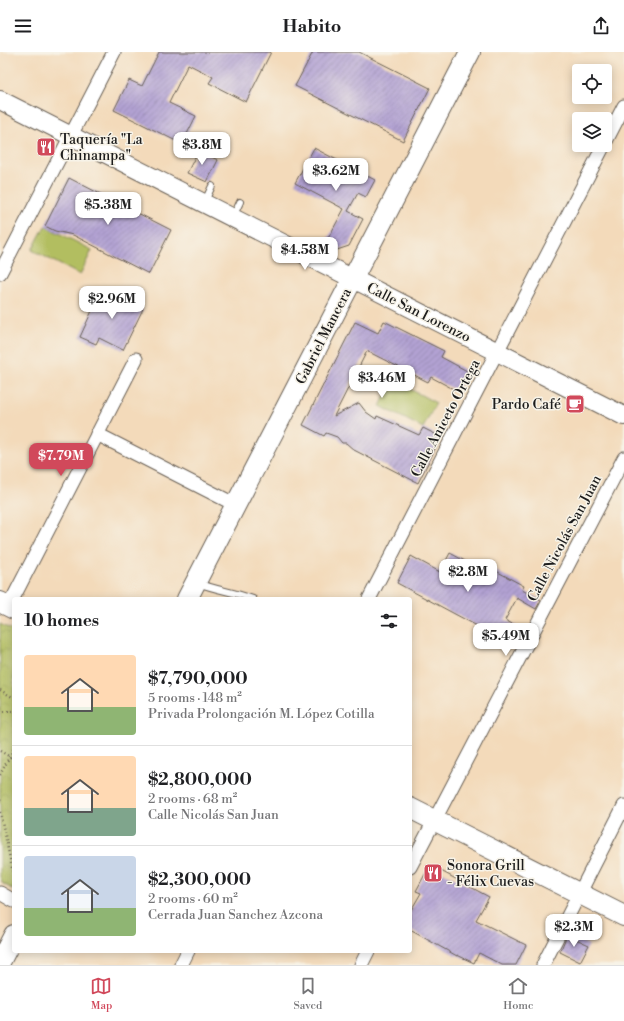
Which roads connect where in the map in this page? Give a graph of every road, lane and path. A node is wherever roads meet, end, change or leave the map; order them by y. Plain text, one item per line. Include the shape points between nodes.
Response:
1 (114, 52) edge
2 (470, 52) edge
3 (0, 100) edge
4 (624, 106) edge
5 (612, 129) edge
6 (71, 136) junction
7 (600, 152) edge
8 (212, 186) dead end
9 (204, 203) junction
10 (0, 273) edge
11 (353, 279) junction
12 (498, 352) junction
13 (136, 359) dead end
14 (624, 416) edge
15 (97, 434) junction
16 (624, 458) edge
17 (236, 505) junction
18 (192, 591) edge
19 (12, 597) edge
20 (246, 597) edge
21 (369, 597) edge
22 (0, 690) edge
23 (12, 697) edge
24 (12, 711) edge
25 (0, 712) edge
26 (0, 751) edge
27 (12, 751) edge
28 (9, 756) junction
29 (12, 758) edge
30 (0, 775) edge
31 (0, 799) edge
32 (0, 804) edge
33 (412, 809) edge
34 (0, 812) edge
35 (623, 812) edge
36 (434, 820) junction
37 (412, 863) edge
38 (12, 868) edge
39 (0, 893) edge
40 (579, 894) junction
41 (12, 900) edge
42 (623, 913) edge
43 (12, 939) edge
44 (187, 953) edge
45 (367, 953) edge
46 (0, 962) edge
47 (181, 965) edge
48 (361, 965) edge
49 (543, 965) edge

1 - 6 street
2 - 11 main road, Gabriel Mancera
3 - 6 street, Calle San Lorenzo
4 - 5 street, Calle Aniceto Ortega
6 - 9 street, Calle San Lorenzo
6 - 10 street
7 - 12 street, Calle Aniceto Ortega
8 - 9 lane
9 - 11 street, Calle San Lorenzo via 237,210
11 - 12 street, Calle San Lorenzo
11 - 17 main road, Gabriel Mancera
12 - 14 street, Calle San Lorenzo
12 - 21 street, Calle Aniceto Ortega
13 - 15 street
15 - 17 street
15 - 19 street
16 - 36 street, Calle Nicolás San Juan
17 - 18 main road, Gabriel Mancera
18 - 20 lane via 213,589
22 - 23 path
24 - 25 path
26 - 28 path
27 - 28 path
28 - 29 path
28 - 30 path
31 - 32 path
33 - 36 main road
34 - 38 path
35 - 40 street
36 - 37 street, Calle Nicolás San Juan
36 - 40 main road
39 - 41 street
40 - 42 main road
40 - 49 street
43 - 46 main road
44 - 47 street
45 - 48 street

